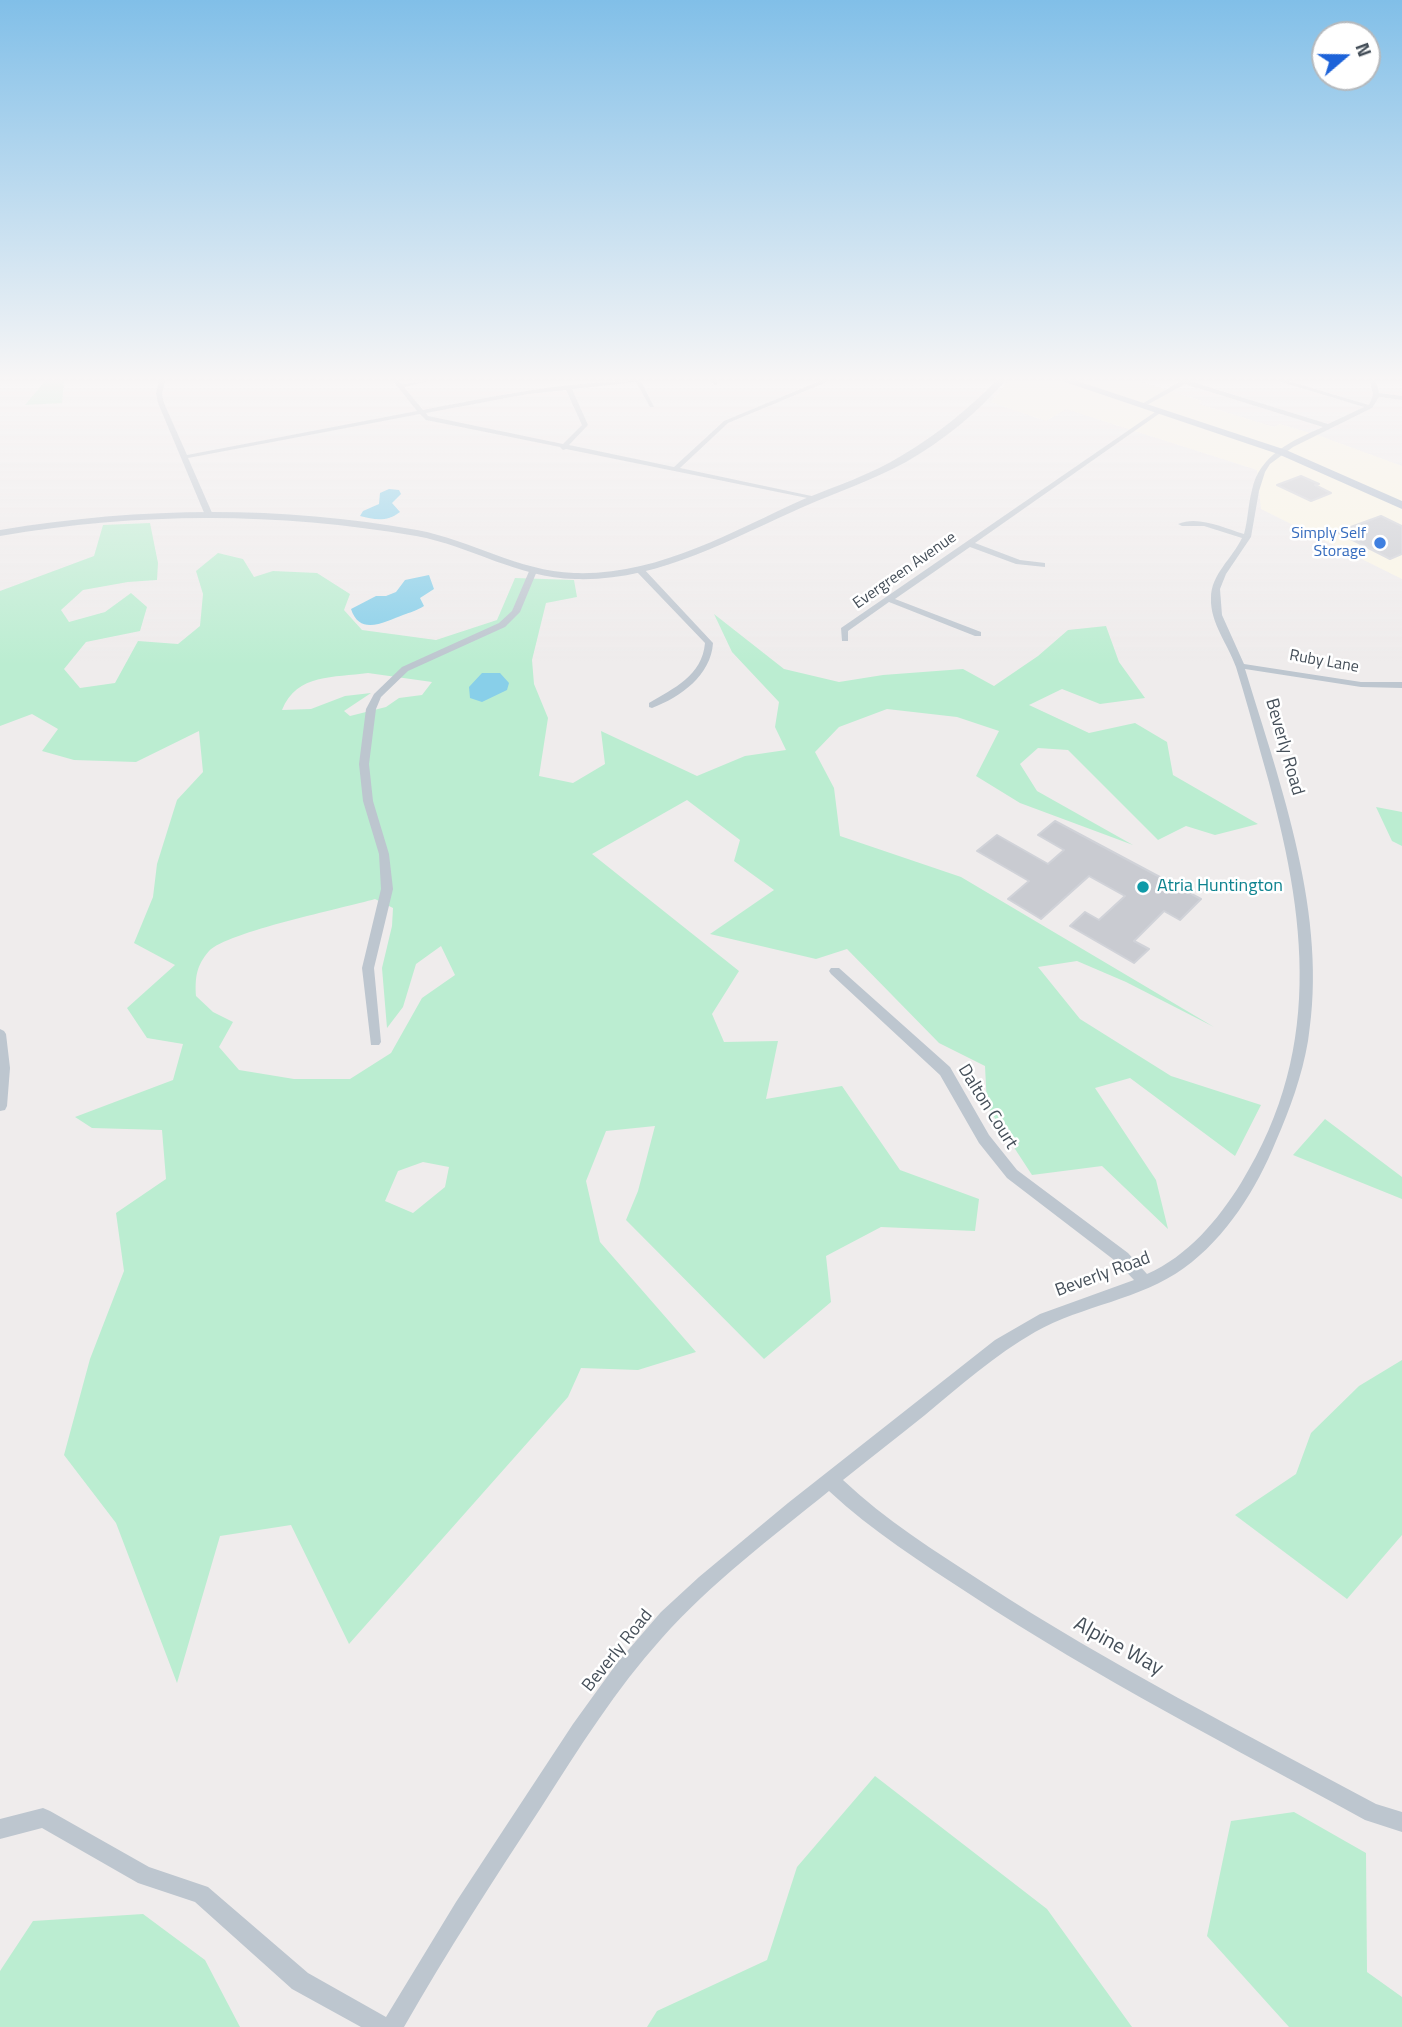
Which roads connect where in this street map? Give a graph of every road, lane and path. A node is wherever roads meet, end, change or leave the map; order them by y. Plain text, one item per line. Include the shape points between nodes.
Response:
1 (193, 476) edge
2 (703, 476) edge
3 (867, 476) edge
4 (1068, 476) edge
5 (1259, 476) edge
6 (1335, 476) edge
7 (817, 498) junction
8 (1402, 505) edge
9 (209, 515) junction
10 (1182, 524) dead end
11 (0, 533) edge
12 (1247, 537) junction
13 (970, 544) junction
14 (1042, 565) dead end
15 (640, 570) junction
16 (533, 571) junction
17 (888, 599) junction
18 (978, 635) dead end
19 (845, 639) dead end
20 (1240, 666) junction
21 (1402, 685) edge
22 (1378, 687) junction
23 (1383, 699) dead end
24 (652, 705) dead end
25 (835, 971) dead end
26 (0, 1034) edge
27 (375, 1042) dead end
28 (0, 1106) edge
29 (1146, 1283) junction
30 (830, 1480) junction
31 (1402, 1822) edge
32 (0, 1829) edge
33 (383, 2027) edge
34 (392, 2027) edge

1 - 9 street
2 - 7 street
3 - 7 street
4 - 13 street, Evergreen Avenue
5 - 12 street, Beverly Road
6 - 8 main road
7 - 15 street
9 - 11 street via 114,519
9 - 16 street via 420,534
10 - 12 street via 1204,524
12 - 20 street, Beverly Road via 1219,578 1214,596
13 - 14 street
13 - 17 street, Evergreen Avenue
15 - 16 street via 591,576
15 - 24 street via 709,643 708,658 698,673
16 - 27 street via 516,612 502,625 405,669 377,696 371,709 364,764 387,889 368,968
17 - 18 street
17 - 19 street, Evergreen Avenue via 844,630
20 - 22 street, Ruby Lane
20 - 29 street, Beverly Road via 1297,864 1307,979 1304,1034 1281,1118 1244,1192 1181,1264
21 - 22 street, Ruby Lane
22 - 23 street
25 - 29 street, Dalton Court via 944,1071 1004,1166 1123,1258
26 - 28 street via 4,1068
29 - 30 street, Beverly Road via 1061,1310 1012,1337
30 - 31 street, Alpine Way via 898,1535 1023,1620 1373,1813
30 - 34 street, Beverly Road via 659,1627 622,1671 512,1833
32 - 33 street via 43,1818 145,1876 201,1894 300,1981

